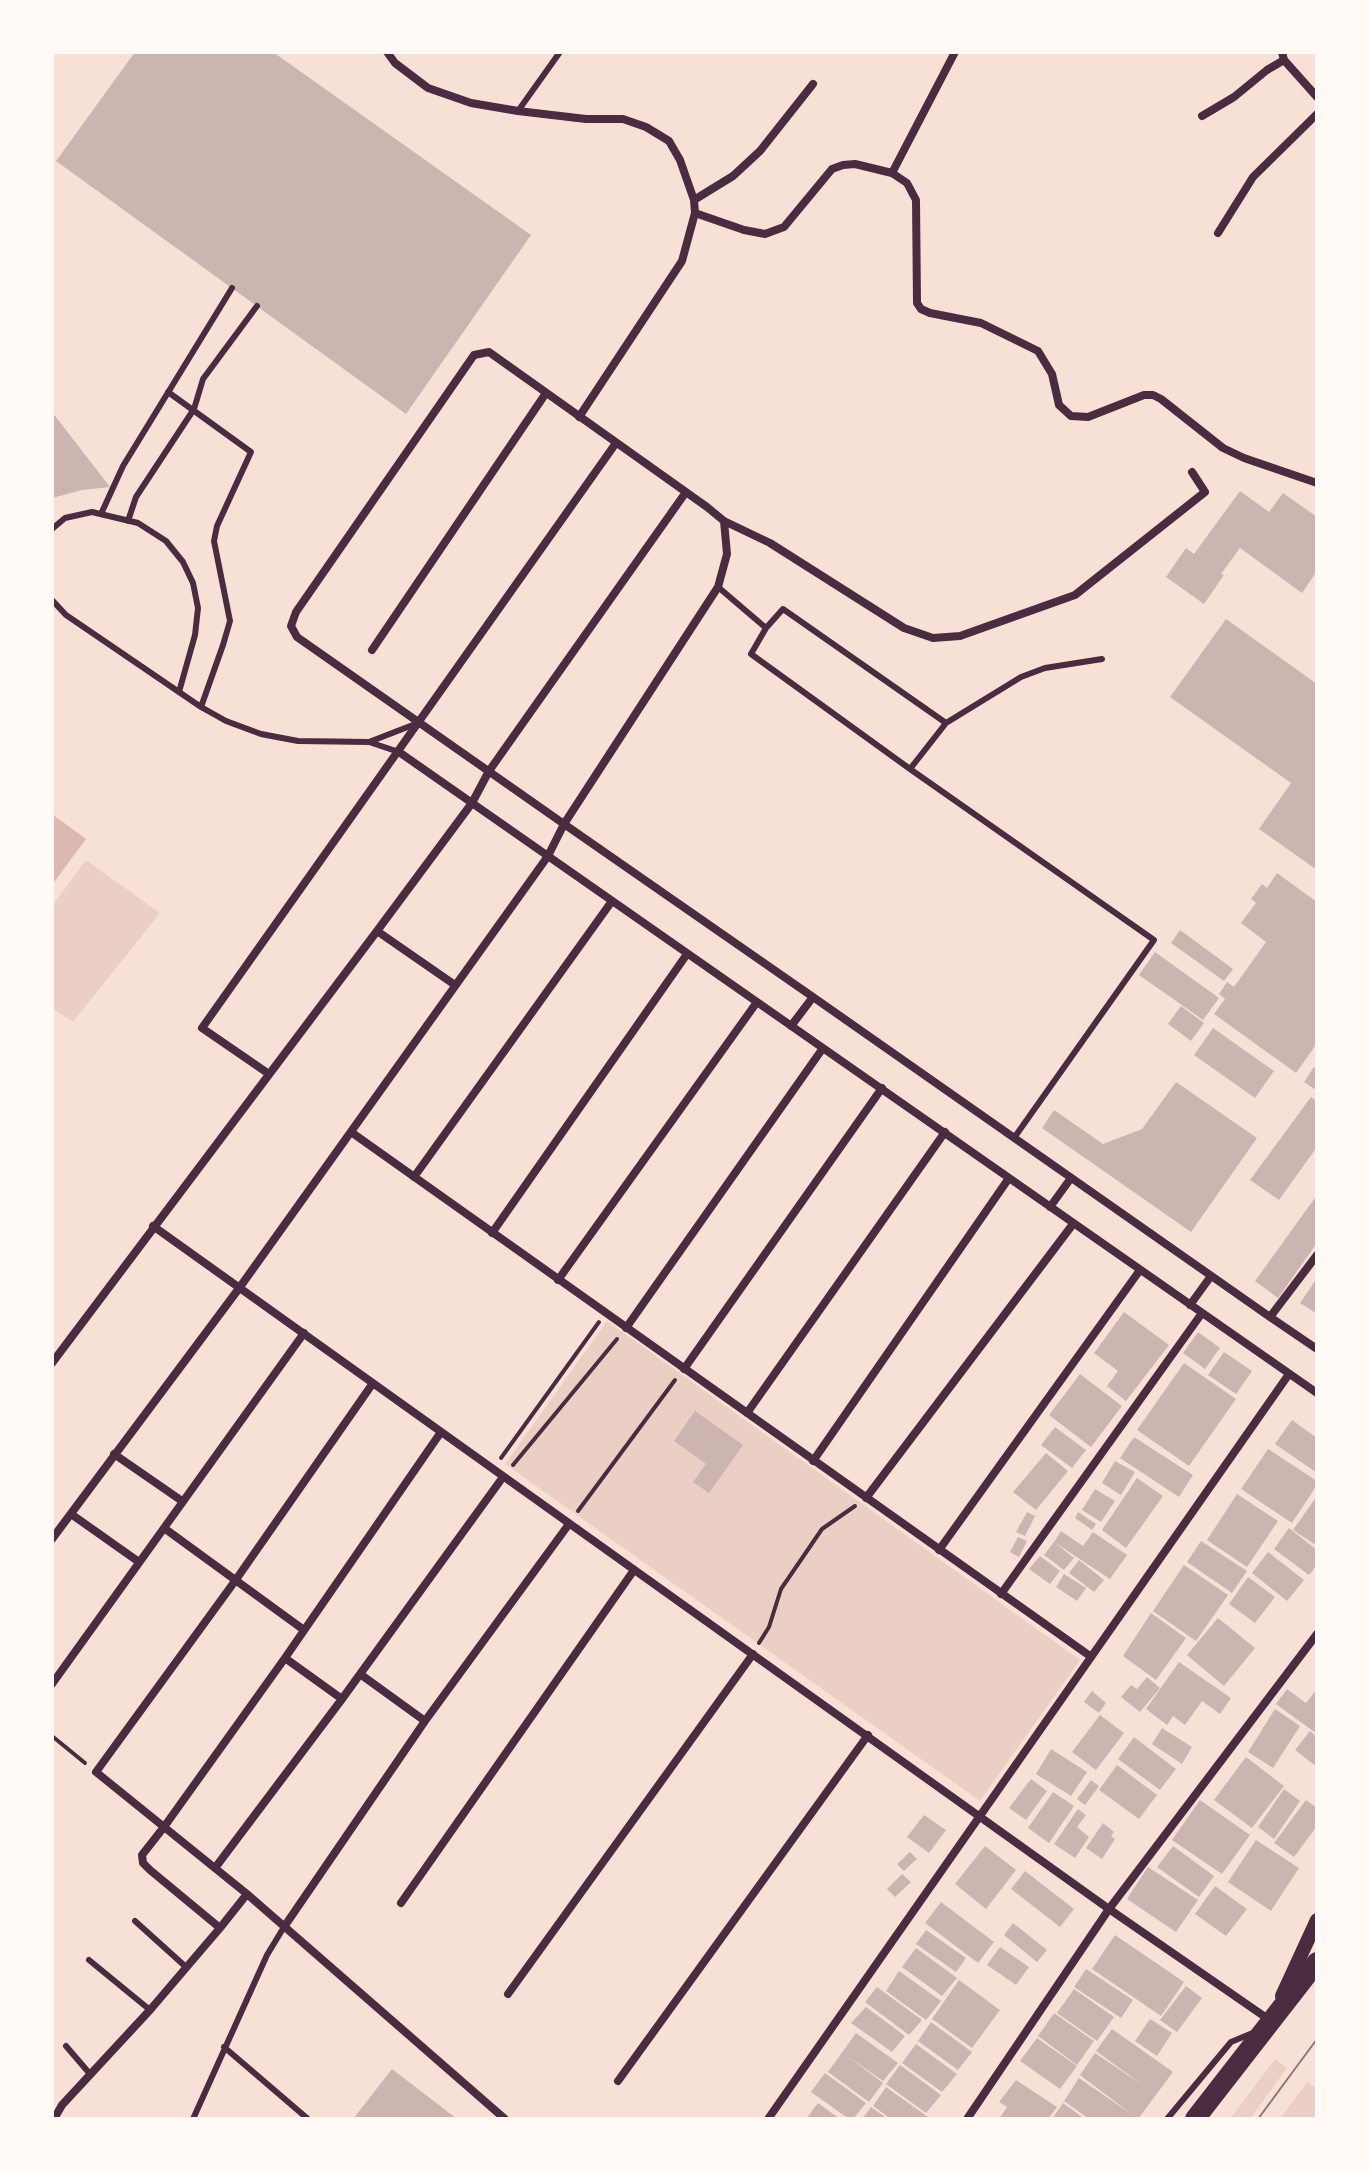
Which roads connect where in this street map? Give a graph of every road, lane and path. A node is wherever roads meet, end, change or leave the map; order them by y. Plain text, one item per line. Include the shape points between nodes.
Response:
1 (387, 52) edge
2 (560, 52) edge
3 (955, 52) edge
4 (1283, 56) edge
5 (813, 84) dead end
6 (1317, 97) edge
7 (518, 111) junction
8 (1317, 114) edge
9 (1202, 116) dead end
10 (892, 173) junction
11 (694, 200) junction
12 (695, 213) junction
13 (1218, 233) dead end
14 (232, 288) dead end
15 (257, 306) dead end
16 (168, 392) junction
17 (546, 393) junction
18 (194, 409) junction
19 (579, 417) junction
20 (616, 443) junction
21 (1192, 472) dead end
22 (1317, 483) edge
23 (686, 492) junction
24 (101, 514) junction
25 (128, 521) junction
26 (724, 521) junction
27 (52, 529) edge
28 (718, 587) junction
29 (52, 600) edge
30 (766, 628) junction
31 (372, 650) dead end
32 (1102, 659) dead end
33 (179, 692) junction
34 (201, 707) junction
35 (420, 723) junction
36 (946, 723) junction
37 (369, 742) junction
38 (399, 752) junction
39 (910, 769) junction
40 (489, 771) junction
41 (472, 803) junction
42 (564, 824) junction
43 (548, 856) junction
44 (612, 901) junction
45 (377, 931) junction
46 (687, 954) junction
47 (455, 985) junction
48 (813, 997) junction
49 (757, 1002) junction
50 (791, 1026) junction
51 (823, 1048) junction
52 (269, 1074) junction
53 (882, 1088) junction
54 (351, 1132) junction
55 (945, 1132) junction
56 (1014, 1138) junction
57 (414, 1177) junction
58 (1009, 1178) junction
59 (1071, 1178) junction
60 (1050, 1207) junction
61 (1073, 1224) junction
62 (153, 1226) junction
63 (492, 1233) junction
64 (1317, 1255) edge
65 (1140, 1270) junction
66 (1211, 1276) junction
67 (558, 1280) junction
68 (240, 1287) junction
69 (1190, 1305) junction
70 (605, 1313) junction
71 (1202, 1313) junction
72 (1270, 1317) junction
73 (626, 1328) junction
74 (304, 1333) junction
75 (1317, 1349) edge
76 (52, 1363) edge
77 (684, 1369) junction
78 (1289, 1374) junction
79 (373, 1383) junction
80 (1317, 1393) edge
81 (747, 1413) junction
82 (441, 1432) junction
83 (114, 1454) junction
84 (813, 1461) junction
85 (492, 1470) junction
86 (503, 1477) junction
87 (866, 1498) junction
88 (182, 1501) junction
89 (71, 1514) junction
90 (569, 1524) junction
91 (164, 1528) junction
92 (52, 1539) edge
93 (939, 1550) junction
94 (139, 1562) junction
95 (634, 1570) junction
96 (235, 1581) junction
97 (1001, 1594) junction
98 (304, 1630) junction
99 (1317, 1634) edge
100 (753, 1654) junction
101 (1090, 1656) junction
102 (285, 1658) junction
103 (360, 1674) junction
104 (52, 1684) edge
105 (342, 1699) junction
106 (425, 1721) junction
107 (868, 1735) junction
108 (52, 1736) edge
109 (96, 1772) junction
110 (980, 1817) junction
111 (164, 1827) junction
112 (215, 1868) junction
113 (247, 1894) junction
114 (401, 1903) dead end
115 (1109, 1909) junction
116 (1317, 1920) edge
117 (135, 1921) dead end
118 (284, 1927) junction
119 (220, 1928) junction
120 (89, 1960) dead end
121 (1317, 1962) edge
122 (186, 1967) junction
123 (508, 1994) dead end
124 (150, 2010) junction
125 (1269, 2025) junction
126 (66, 2046) dead end
127 (224, 2047) junction
128 (90, 2074) junction
129 (618, 2081) dead end
130 (54, 2119) edge
131 (193, 2119) edge
132 (308, 2119) edge
133 (505, 2119) edge
134 (768, 2119) edge
135 (967, 2119) edge
136 (1167, 2119) edge
137 (1195, 2119) edge

1 - 7 street via 428,88
2 - 7 lane
3 - 10 street
4 - 6 street
4 - 9 street
5 - 11 street via 760,151
7 - 11 street via 623,119 646,127 669,141
8 - 13 street via 1253,177
10 - 12 street via 855,164 832,169 784,227 765,234
10 - 22 street via 907,183 916,200 921,309 981,323 1038,351 1052,374 1059,405 1071,416 1088,417 1153,395 1223,448
11 - 12 street
12 - 19 street via 682,261
14 - 16 lane
15 - 18 lane via 203,379
16 - 18 lane
16 - 24 lane
17 - 19 street
17 - 31 street
17 - 35 street via 489,352 474,355 296,612 291,626 297,637
18 - 25 lane via 136,497
18 - 34 lane via 251,452 214,541 230,621
19 - 20 street
20 - 23 street
20 - 35 street
21 - 26 street via 1205,492 1075,595 960,636 933,638 904,628 770,543
23 - 26 street
23 - 40 street
24 - 25 lane
24 - 27 lane via 65,518
25 - 33 lane via 166,541 193,583 198,608 195,635
26 - 28 street via 727,554
28 - 30 lane
28 - 42 street
29 - 33 lane
30 - 36 lane via 783,609
30 - 39 lane via 751,654
32 - 36 lane via 1021,677
33 - 34 lane
34 - 37 lane via 261,734 298,741
35 - 37 lane
35 - 38 street
35 - 40 street
36 - 39 lane
37 - 38 lane
38 - 41 street
38 - 52 street via 202,1028
39 - 56 lane via 1154,940
40 - 41 street
40 - 42 street
41 - 43 street
41 - 45 street
42 - 43 street
42 - 48 street
43 - 44 street
43 - 47 street
44 - 46 street
44 - 57 street
45 - 47 street
45 - 52 street
46 - 49 street
46 - 63 street
47 - 54 street
48 - 50 street
48 - 56 street
49 - 50 street
49 - 67 street
50 - 51 street
51 - 53 street
51 - 73 street
52 - 62 street
53 - 55 street
53 - 77 street
54 - 57 street
54 - 68 street
55 - 58 street
55 - 81 street
56 - 59 street
57 - 63 street
58 - 60 street
58 - 84 street
59 - 60 street
59 - 66 street
60 - 61 street
61 - 65 street
61 - 87 street
62 - 68 street
62 - 76 street
63 - 67 street
64 - 72 street
65 - 69 street
65 - 93 street
66 - 69 street
66 - 72 street
67 - 70 street
68 - 74 street
68 - 83 street
69 - 71 street
70 - 73 street
70 - 85 path
71 - 78 street
71 - 97 street
72 - 75 street
73 - 77 street
73 - 86 path
74 - 79 street
74 - 88 street
77 - 81 street
77 - 90 path
78 - 80 street
78 - 101 street
79 - 82 street
79 - 96 street
81 - 84 street
82 - 85 street
82 - 98 street
83 - 88 street
83 - 89 street
84 - 87 street
85 - 86 street
86 - 90 street
86 - 103 street
87 - 93 street
87 - 100 path via 822,1529 781,1589 769,1627
88 - 91 street
89 - 92 street
89 - 94 street
90 - 95 street
90 - 106 street
91 - 94 street
91 - 96 street
93 - 97 street
94 - 104 street
95 - 100 street
95 - 114 street
96 - 98 street
96 - 109 street
97 - 101 street
98 - 102 street
99 - 115 street
100 - 107 street
100 - 123 street
101 - 110 street
102 - 105 street
102 - 111 street
103 - 105 street
103 - 106 street
105 - 112 street
106 - 118 street
107 - 110 street
107 - 129 street
108 - 109 path
109 - 111 street
110 - 115 street
110 - 134 street
111 - 112 street
111 - 119 street via 142,1855 143,1863
112 - 113 street
113 - 118 street
113 - 119 street
115 - 125 street
115 - 135 street
116 - 125 street
117 - 122 lane
118 - 127 lane
118 - 133 street
119 - 122 street
120 - 124 lane
121 - 125 highway
122 - 124 street
124 - 128 street
125 - 136 lane via 1231,2042
125 - 137 highway
126 - 128 lane
127 - 131 lane
127 - 132 lane
128 - 130 street

